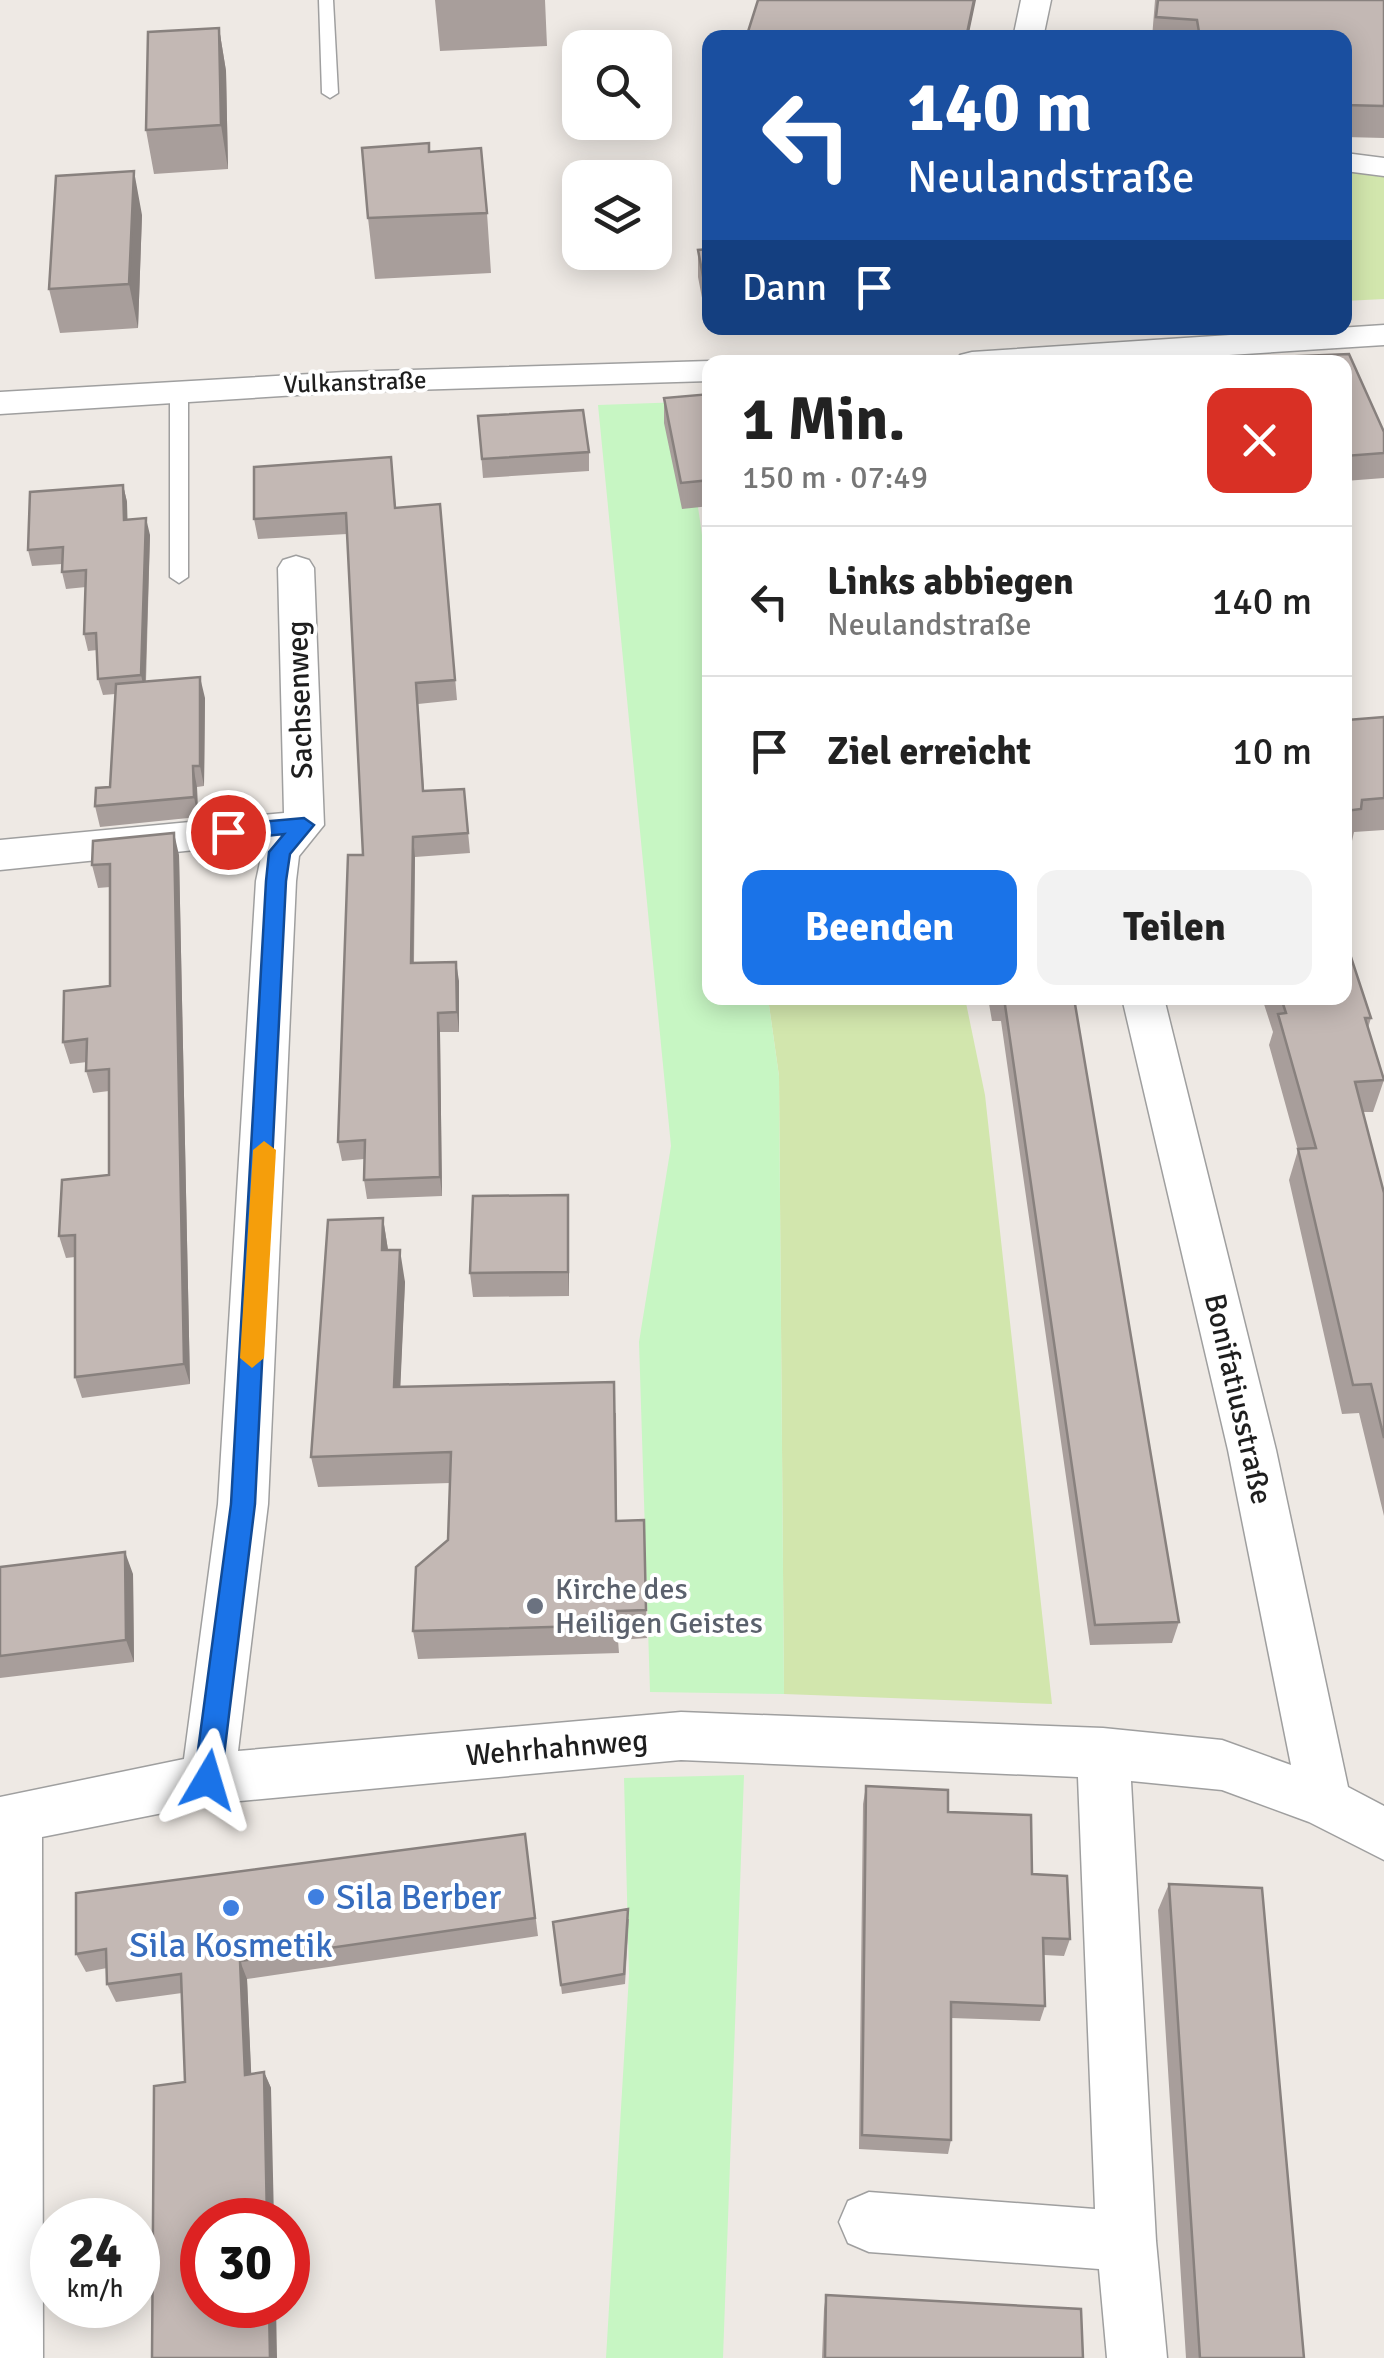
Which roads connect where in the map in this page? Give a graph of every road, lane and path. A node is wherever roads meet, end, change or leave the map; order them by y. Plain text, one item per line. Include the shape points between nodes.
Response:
1 (326, 0) edge
2 (1036, 0) edge
3 (1030, 30) edge
4 (330, 93) dead end
5 (1352, 163) edge
6 (1384, 167) edge
7 (1384, 335) edge
8 (1082, 355) edge
9 (702, 371) edge
10 (179, 392) junction
11 (0, 403) edge
12 (296, 568) dead end
13 (178, 577) dead end
14 (304, 825) junction
15 (0, 855) edge
16 (1145, 1005) edge
17 (1103, 1753) junction
18 (208, 1780) junction
19 (1325, 1802) junction
20 (8, 1818) edge
21 (1384, 1834) edge
22 (869, 2222) dead end
23 (1126, 2241) junction
24 (12, 2358) edge
25 (1138, 2358) edge

1 - 4 lane
2 - 3 street
5 - 6 street
7 - 8 street
9 - 10 street, Vulkanstraße
10 - 11 street, Vulkanstraße
10 - 13 lane
12 - 14 street, Sachsenweg
14 - 15 street
14 - 18 street via 280,852 276,881 243,1504
16 - 19 street, Bonifatiusstraße via 1252,1450
17 - 18 street, Wehrhahnweg via 681,1736
17 - 19 street, Wehrhahnweg via 1222,1765
17 - 23 street
18 - 20 street, Wehrhahnweg
19 - 21 street, Wehrhahnweg
20 - 24 street, Wehrhahnweg
22 - 23 street
23 - 25 street

